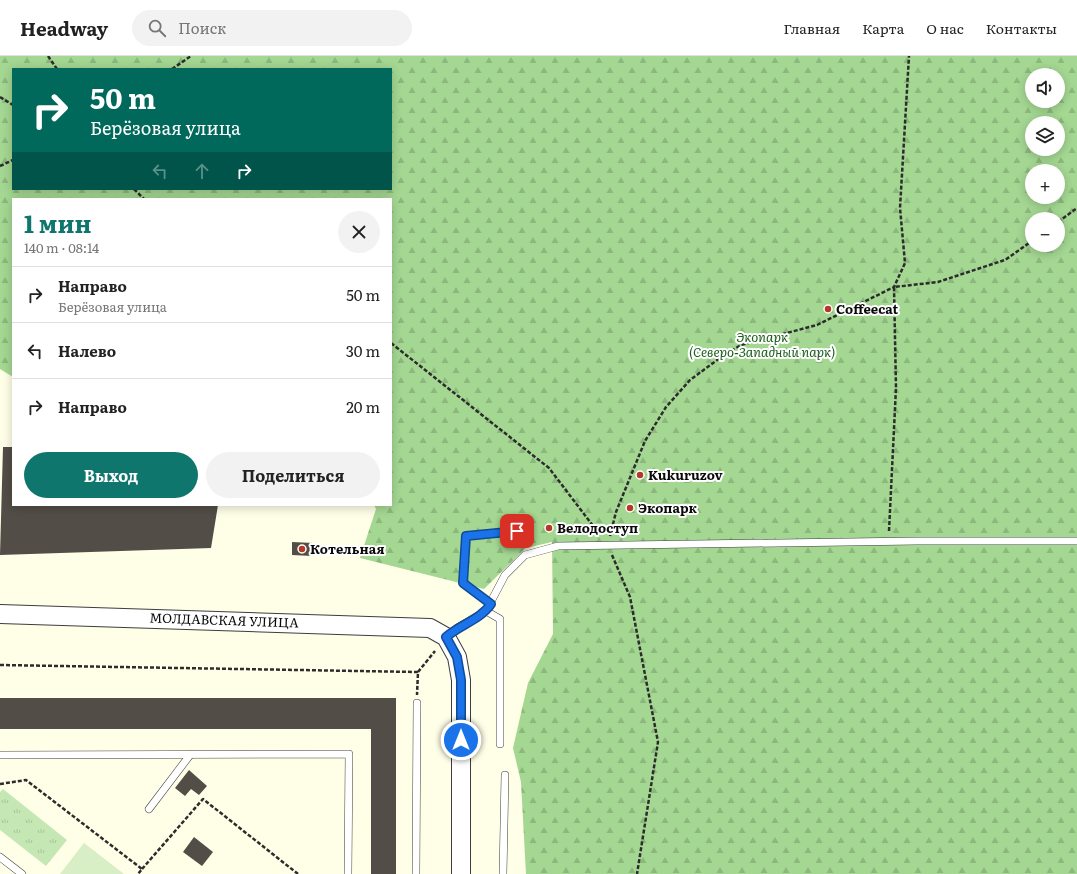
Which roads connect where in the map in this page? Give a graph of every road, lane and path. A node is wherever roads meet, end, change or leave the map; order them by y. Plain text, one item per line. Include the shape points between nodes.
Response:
1 (48, 56) edge
2 (191, 56) edge
3 (909, 56) edge
4 (56, 68) edge
5 (173, 68) edge
6 (0, 97) edge
7 (12, 104) edge
8 (12, 160) edge
9 (0, 166) edge
10 (135, 190) edge
11 (143, 198) edge
12 (1077, 208) edge
13 (1065, 217) edge
14 (1025, 245) edge
15 (894, 287) junction
16 (392, 344) edge
17 (530, 529) dead end
18 (888, 541) junction
19 (1077, 542) edge
20 (608, 546) junction
21 (491, 604) junction
22 (486, 611) junction
23 (0, 614) edge
24 (446, 637) junction
25 (0, 665) edge
26 (418, 672) junction
27 (417, 703) joint
28 (500, 744) dead end
29 (0, 755) edge
30 (190, 755) junction
31 (505, 775) dead end
32 (0, 784) edge
33 (149, 809) dead end
34 (0, 857) edge
35 (142, 869) junction
36 (22, 874) edge
37 (138, 874) edge
38 (298, 874) edge
39 (348, 874) edge
40 (416, 874) edge
41 (461, 874) edge
42 (502, 874) edge
43 (636, 874) edge

1 - 4 path
2 - 5 path
3 - 15 path via 900,208 905,263
6 - 7 path
8 - 9 path
10 - 11 path
12 - 13 path
14 - 15 path via 1005,260 938,282
15 - 18 path via 896,388
15 - 20 path via 817,325 741,345 724,354 690,380 666,407 645,440 616,512
16 - 20 path via 549,468
17 - 21 lane via 466,536 463,583
18 - 19 lane
18 - 20 lane
20 - 21 lane via 558,546 525,555 505,574
20 - 43 path via 630,597 658,742
21 - 22 lane
22 - 24 lane
22 - 28 lane via 500,618
23 - 24 street, МОЛДАВСКАЯ УЛИЦА via 412,626 430,628
24 - 26 path
24 - 41 street via 457,657 461,680
25 - 26 path
26 - 27 path
27 - 40 lane
29 - 30 lane
30 - 33 lane
30 - 39 lane via 348,754
31 - 42 lane
32 - 35 path via 26,780
34 - 36 lane
35 - 37 path
35 - 38 path via 203,799

